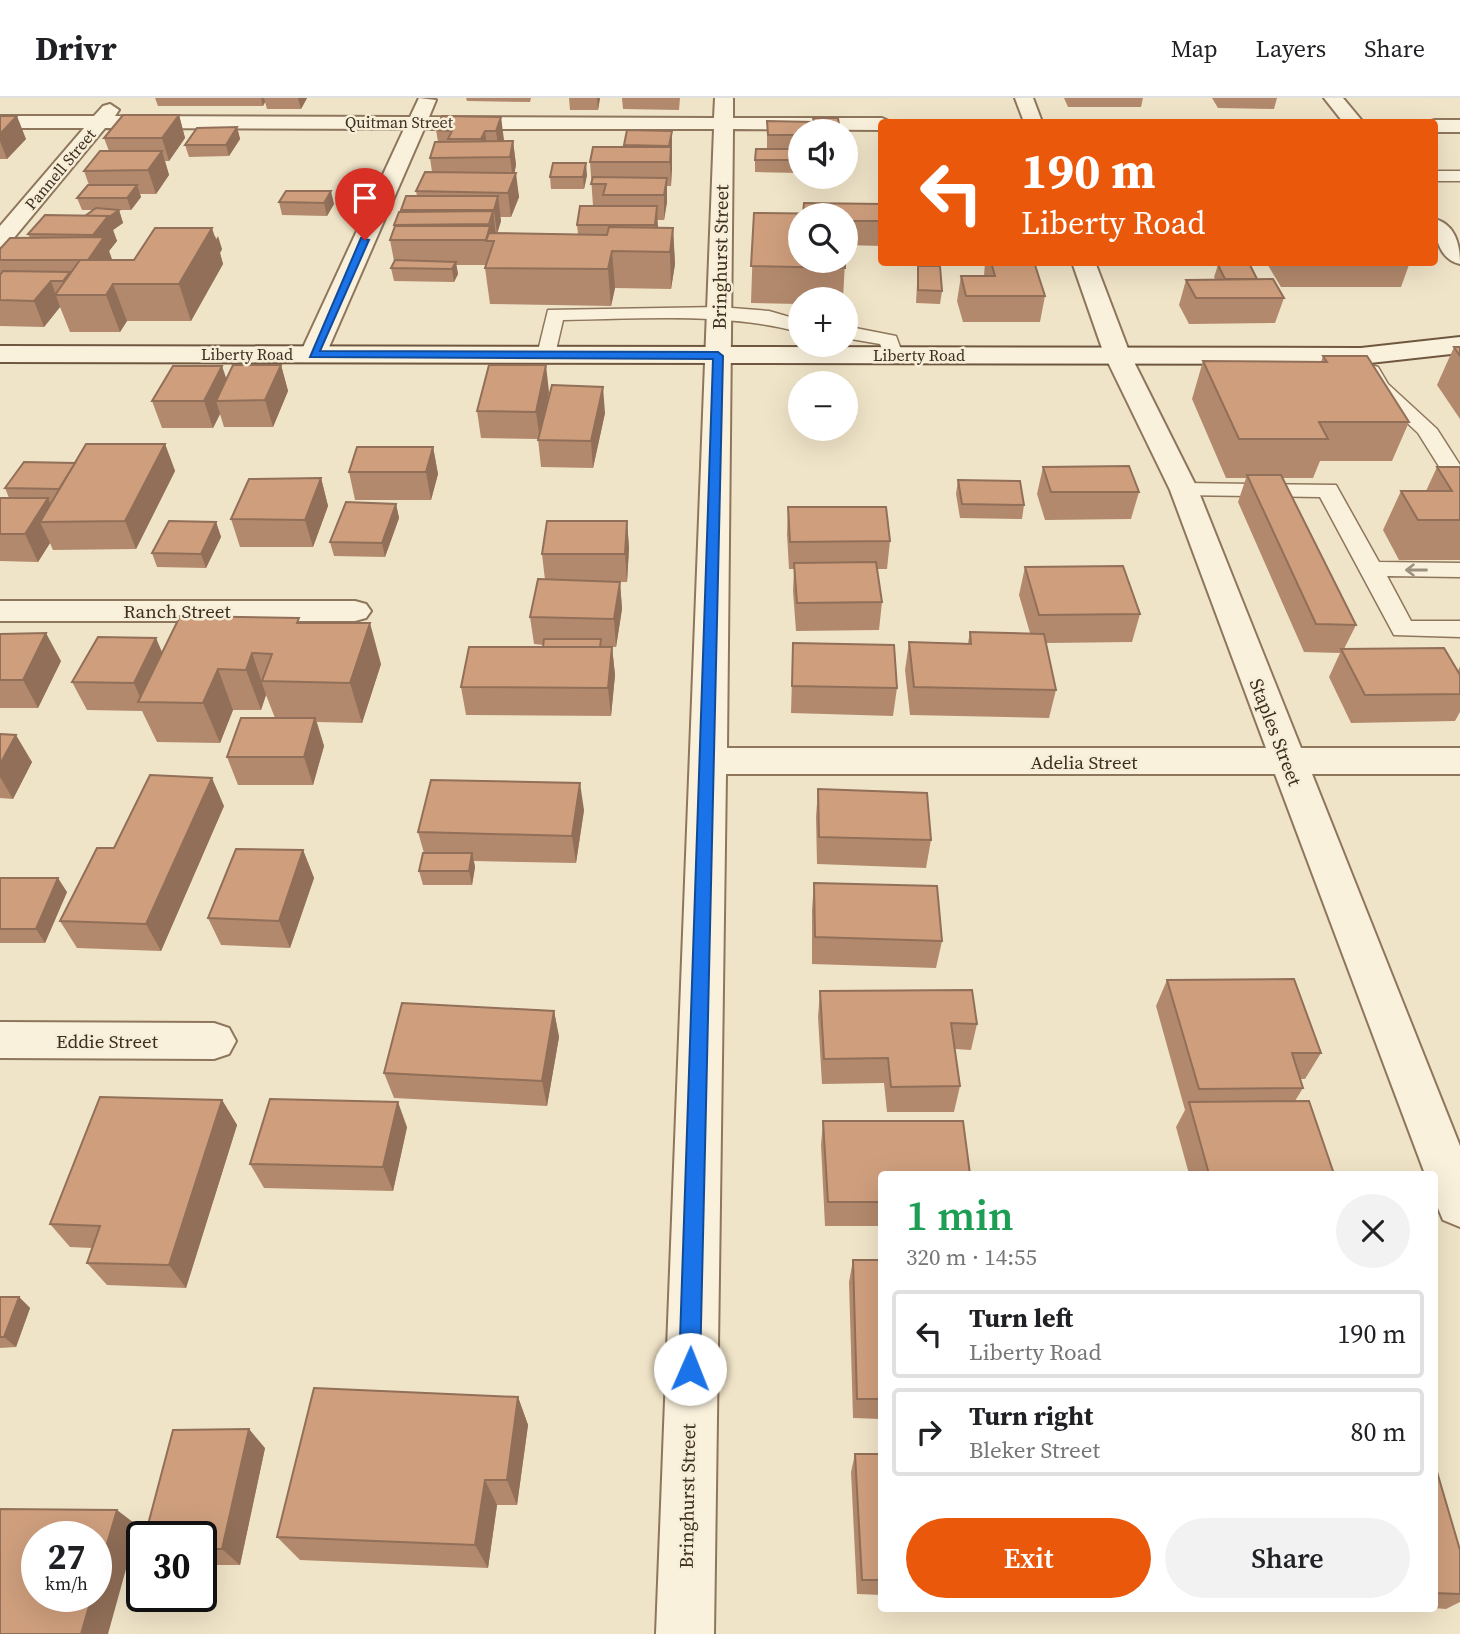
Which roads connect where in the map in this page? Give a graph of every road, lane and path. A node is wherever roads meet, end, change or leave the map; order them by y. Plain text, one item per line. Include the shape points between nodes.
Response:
1 (121, 98) edge
2 (428, 98) edge
3 (724, 98) edge
4 (1024, 98) edge
5 (1333, 98) edge
6 (1032, 119) edge
7 (1350, 119) edge
8 (0, 122) edge
9 (417, 122) junction
10 (99, 123) junction
11 (724, 123) junction
12 (878, 124) edge
13 (1438, 126) edge
14 (1460, 126) edge
15 (1438, 176) edge
16 (1460, 176) edge
17 (1438, 230) edge
18 (0, 240) edge
19 (1460, 257) edge
20 (1084, 266) edge
21 (719, 313) junction
22 (788, 323) edge
23 (858, 334) edge
24 (1460, 345) edge
25 (0, 354) edge
26 (313, 354) junction
27 (1116, 354) junction
28 (547, 355) junction
29 (893, 355) junction
30 (718, 356) junction
31 (1361, 356) junction
32 (1460, 482) edge
33 (1184, 490) junction
34 (1371, 569) junction
35 (1460, 570) edge
36 (0, 611) edge
37 (355, 611) dead end
38 (1460, 629) edge
39 (708, 761) junction
40 (1460, 761) edge
41 (1287, 762) junction
42 (0, 1040) edge
43 (214, 1041) dead end
44 (1460, 1205) edge
45 (685, 1634) edge

1 - 10 street, Pannell Street
2 - 9 street
3 - 11 street, Bringhurst Street
4 - 6 street
5 - 7 street
8 - 10 street, Quitman Street
9 - 10 street, Quitman Street
9 - 11 street, Quitman Street
9 - 26 street
10 - 18 street, Pannell Street
11 - 12 street, Quitman Street
11 - 21 street, Bringhurst Street
13 - 14 street
15 - 16 lane
17 - 19 street
20 - 27 street, Staples Street
21 - 22 lane
21 - 28 lane via 555,314
21 - 30 street, Bringhurst Street
23 - 29 lane via 889,340
24 - 31 street, Liberty Road
25 - 26 street, Liberty Road
26 - 28 street, Liberty Road
27 - 29 street, Liberty Road
27 - 31 street, Liberty Road
27 - 33 street, Staples Street
28 - 30 street, Liberty Road
29 - 30 street, Liberty Road
30 - 39 street, Bringhurst Street
31 - 32 lane via 1380,387 1426,429
33 - 34 lane via 1328,489
33 - 41 street, Staples Street
35 -> 34 lane
34 - 38 lane via 1404,629
36 - 37 street, Ranch Street
39 - 41 street, Adelia Street
39 - 45 street, Bringhurst Street
40 - 41 street, Adelia Street
41 - 44 street, Staples Street
42 - 43 street, Eddie Street

